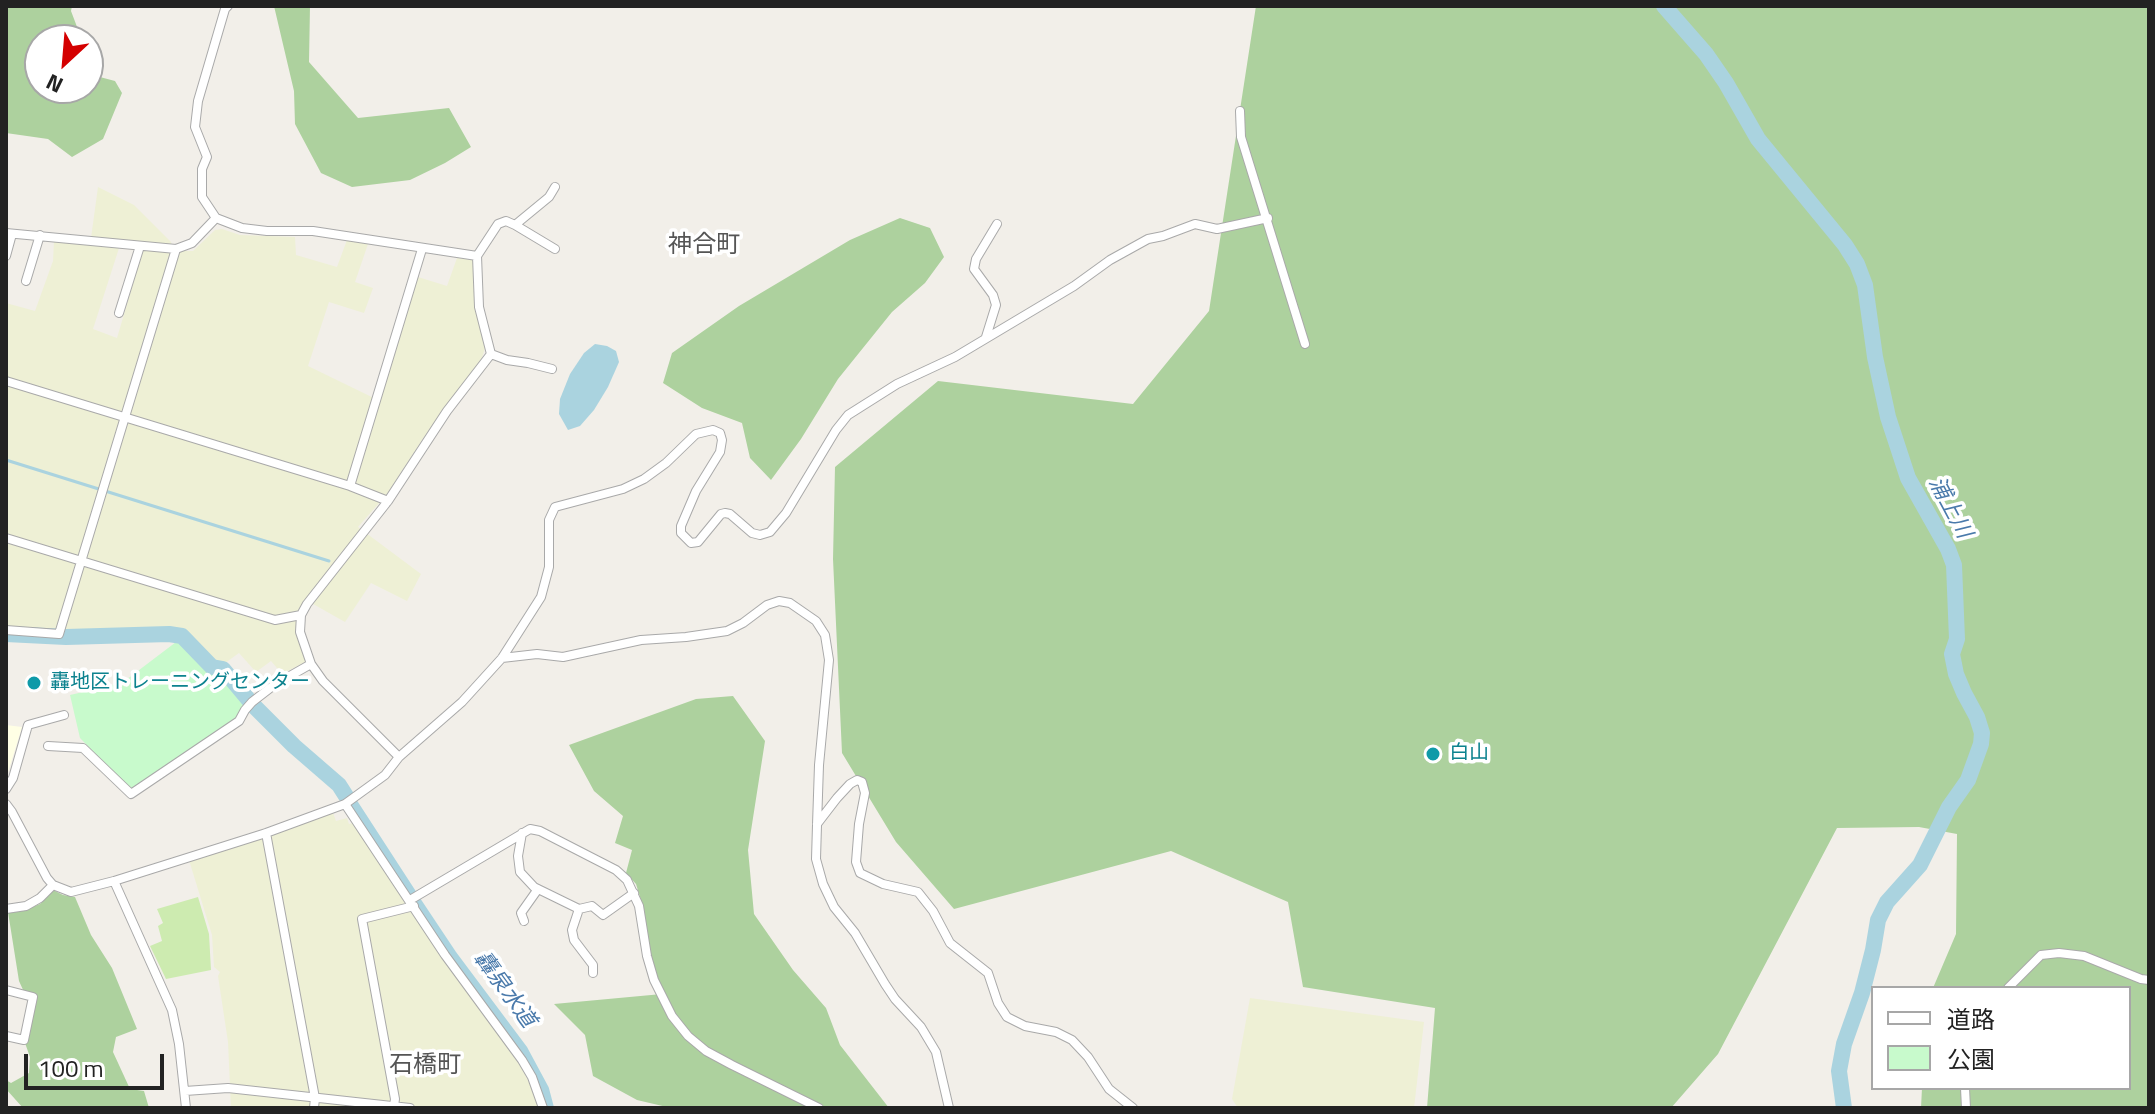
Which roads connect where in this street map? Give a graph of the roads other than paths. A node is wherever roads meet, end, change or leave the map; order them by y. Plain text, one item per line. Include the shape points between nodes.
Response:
1 (228, 6) edge
2 (1240, 111) dead end
3 (555, 187) dead end
4 (216, 218) junction
5 (1268, 218) junction
6 (997, 224) dead end
7 (515, 225) junction
8 (9, 234) edge
9 (40, 235) junction
10 (140, 246) junction
11 (176, 249) junction
12 (422, 249) junction
13 (555, 249) dead end
14 (6, 256) edge
15 (477, 256) junction
16 (26, 281) dead end
17 (119, 313) dead end
18 (986, 338) junction
19 (1305, 344) dead end
20 (491, 354) junction
21 (552, 369) dead end
22 (6, 381) edge
23 (124, 418) junction
24 (350, 486) junction
25 (388, 501) junction
26 (6, 538) edge
27 (82, 561) junction
28 (301, 615) junction
29 (6, 630) edge
30 (502, 658) junction
31 (311, 664) junction
32 (64, 715) dead end
33 (48, 746) dead end
34 (399, 757) junction
35 (6, 789) edge
36 (6, 804) edge
37 (345, 804) junction
38 (817, 825) junction
39 (266, 833) junction
40 (522, 833) junction
41 (114, 881) junction
42 (53, 885) junction
43 (538, 889) junction
44 (634, 893) junction
45 (412, 903) junction
46 (6, 909) edge
47 (579, 909) junction
48 (524, 921) dead end
49 (593, 973) dead end
50 (2149, 980) edge
51 (2010, 986) edge
52 (6, 990) edge
53 (6, 1036) edge
54 (185, 1091) junction
55 (314, 1103) edge
56 (394, 1106) edge
57 (186, 1108) edge
58 (410, 1108) edge
59 (543, 1108) edge
60 (819, 1108) edge
61 (949, 1108) edge
62 (1133, 1108) edge

1 - 4 street via 195,127 207,157 202,197
2 - 5 street via 1241,137
3 - 7 street
4 - 11 street via 192,243
4 - 12 street via 242,228 313,231
5 - 18 street via 1217,229 1195,224 1148,239
5 - 19 street
6 - 18 street via 974,269 996,305
7 - 13 street
7 - 15 street via 498,224
8 - 9 street
8 - 14 street
9 - 10 street
9 - 16 street
10 - 11 street
10 - 17 street
11 - 23 street
12 - 15 street
12 - 24 street
15 - 20 street via 479,307
18 - 30 street via 848,415 770,532 752,533 725,513 698,542 691,543 681,533 696,491 720,452 720,433 713,430 696,434 644,479 555,507 541,597
20 - 21 street
20 - 25 street
22 - 23 street
23 - 24 street
23 - 27 street
24 - 25 street
25 - 28 street
26 - 27 street
27 - 28 street via 275,620
27 - 29 street via 59,634
28 - 31 street via 300,632
30 - 34 street via 462,702
30 - 38 street via 563,657 641,640 727,631 767,605 790,603 816,621 825,635 829,660
31 - 33 street via 274,685 239,721 131,794 83,748
31 - 34 street
32 - 35 street via 28,725
34 - 37 street via 385,775
36 - 42 street
37 - 39 street
37 - 45 street
38 - 61 street via 816,859 823,884 890,992 936,1052
38 - 62 street via 850,784 862,782 856,862 860,873 918,892 950,943 988,973 1007,1017 1072,1040 1109,1089
39 - 41 street
39 - 55 street
40 - 43 street via 520,872
40 - 44 street via 540,831 616,870
40 - 45 street
41 - 42 street via 71,892
41 - 54 street via 172,1010
42 - 46 street via 26,906
43 - 47 street
43 - 48 street via 521,913
44 - 47 street via 603,915 592,906
44 - 60 street via 654,980 688,1036 706,1051
45 - 56 street via 362,919
45 - 59 street via 522,1060
47 - 49 street via 574,940
50 - 51 street via 2084,956 2059,953 2041,955
52 - 53 street via 33,997 24,1040
54 - 55 street via 228,1088
54 - 57 street
55 - 56 street
56 - 58 street

